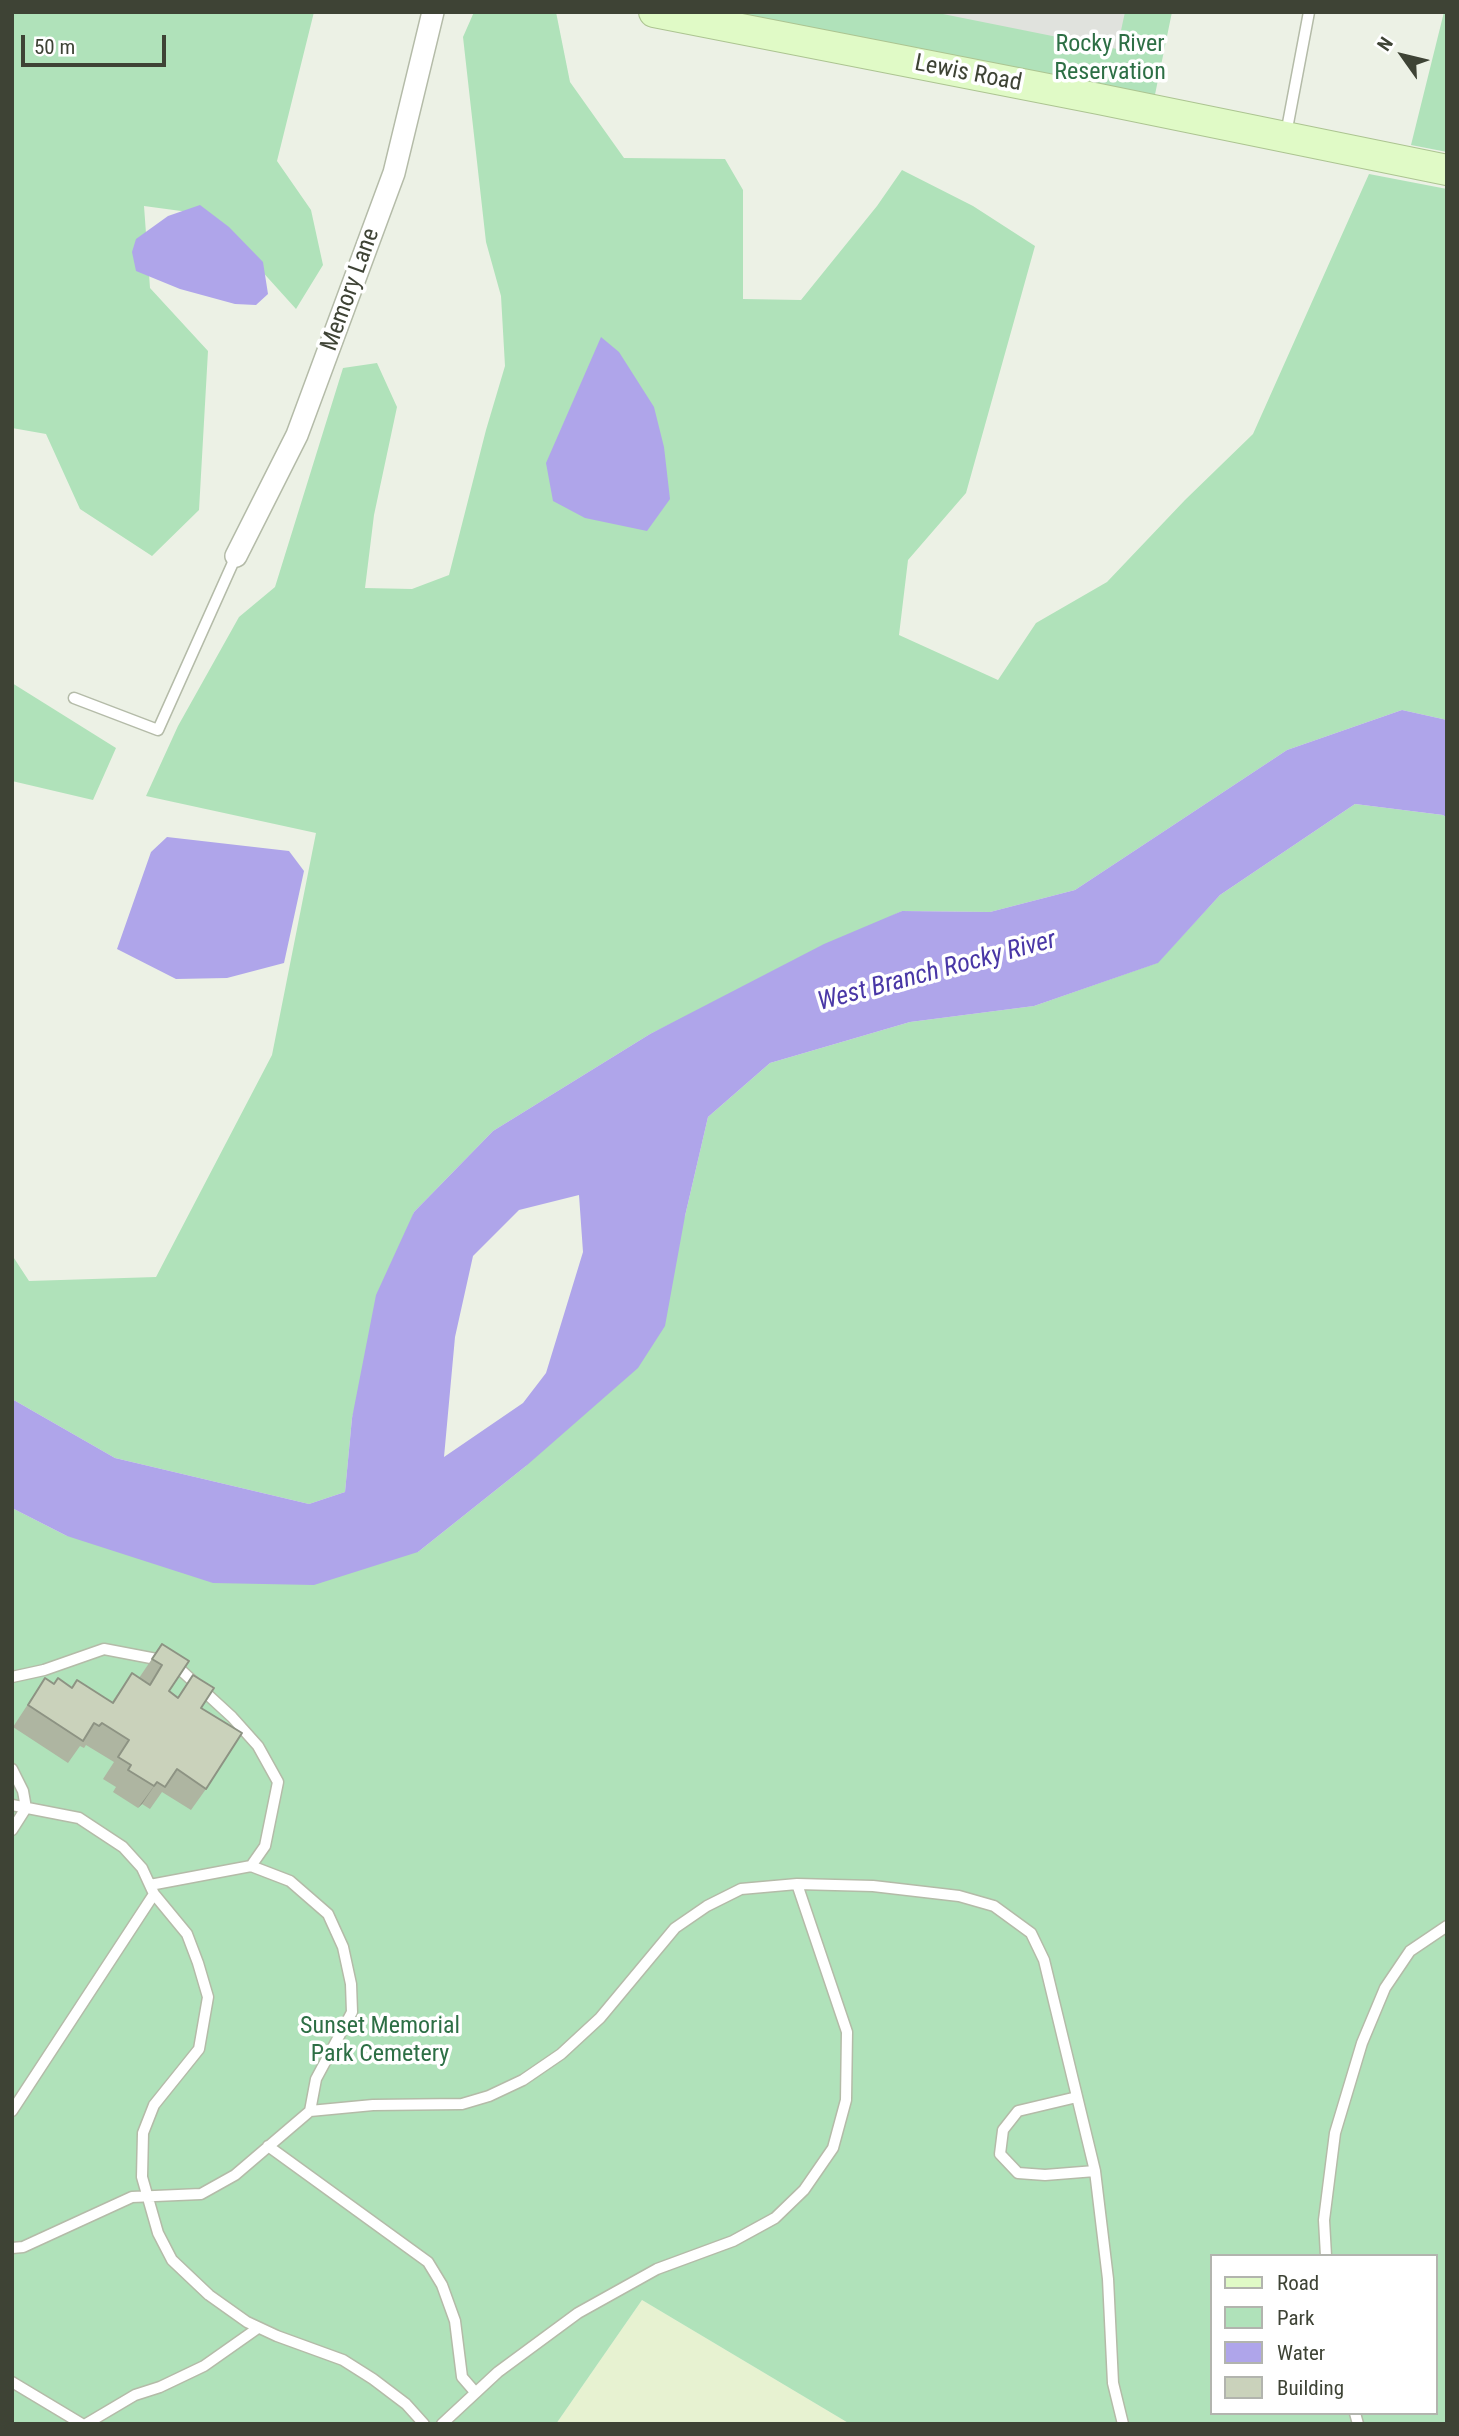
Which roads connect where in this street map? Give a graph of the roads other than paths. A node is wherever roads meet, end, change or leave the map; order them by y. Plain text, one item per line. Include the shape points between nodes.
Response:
1 (433, 12) edge
2 (654, 12) edge
3 (1309, 12) edge
4 (1286, 137) junction
5 (1447, 170) edge
6 (236, 556) joint
7 (74, 698) dead end
8 (12, 1677) edge
9 (12, 1769) edge
10 (12, 1805) edge
11 (26, 1808) junction
12 (12, 1830) edge
13 (251, 1866) junction
14 (797, 1884) junction
15 (152, 1890) junction
16 (1447, 1926) edge
17 (1077, 2097) junction
18 (12, 2111) edge
19 (310, 2111) junction
20 (268, 2146) junction
21 (1095, 2171) junction
22 (146, 2197) junction
23 (12, 2248) edge
24 (1326, 2254) edge
25 (258, 2328) junction
26 (12, 2382) edge
27 (475, 2392) junction
28 (84, 2424) edge
29 (424, 2424) edge
30 (442, 2424) edge
31 (1123, 2424) edge

1 - 6 street, Memory Lane via 394,173 297,435
2 - 4 street, Lewis Road
3 - 4 lane
4 - 5 street, Lewis Road
6 - 7 lane via 159,730
8 - 13 lane via 104,1649 172,1662 258,1745 278,1782 265,1846
9 - 11 lane
10 - 11 lane
11 - 12 lane
11 - 15 lane via 79,1818 122,1847 142,1868
13 - 15 lane
13 - 19 lane via 290,1881 328,1914 344,1947 352,2012 316,2079
14 - 17 lane via 873,1886 959,1896 994,1906 1031,1933 1044,1960
14 - 19 lane via 741,1889 675,1928 600,2018 561,2054 489,2096 463,2104
14 - 27 lane via 847,2032 846,2100 833,2148 804,2190 775,2218 733,2241 657,2269 578,2313
15 - 18 lane
15 - 22 lane via 187,1934 208,1997 199,2049 154,2105 144,2133
16 - 24 lane via 1410,1951 1385,1988 1362,2043 1335,2133 1324,2220
17 - 21 lane
17 - 21 lane via 1018,2111 1003,2130 1000,2154 1018,2174
19 - 20 lane
20 - 22 lane via 235,2175 201,2194
20 - 27 lane via 428,2262 455,2321 461,2377
21 - 31 lane via 1108,2280 1113,2383
22 - 23 lane via 132,2197
22 - 25 lane via 172,2260 209,2295
25 - 28 lane via 204,2366 135,2395
25 - 29 lane via 343,2360 406,2404
26 - 28 lane
27 - 30 lane

